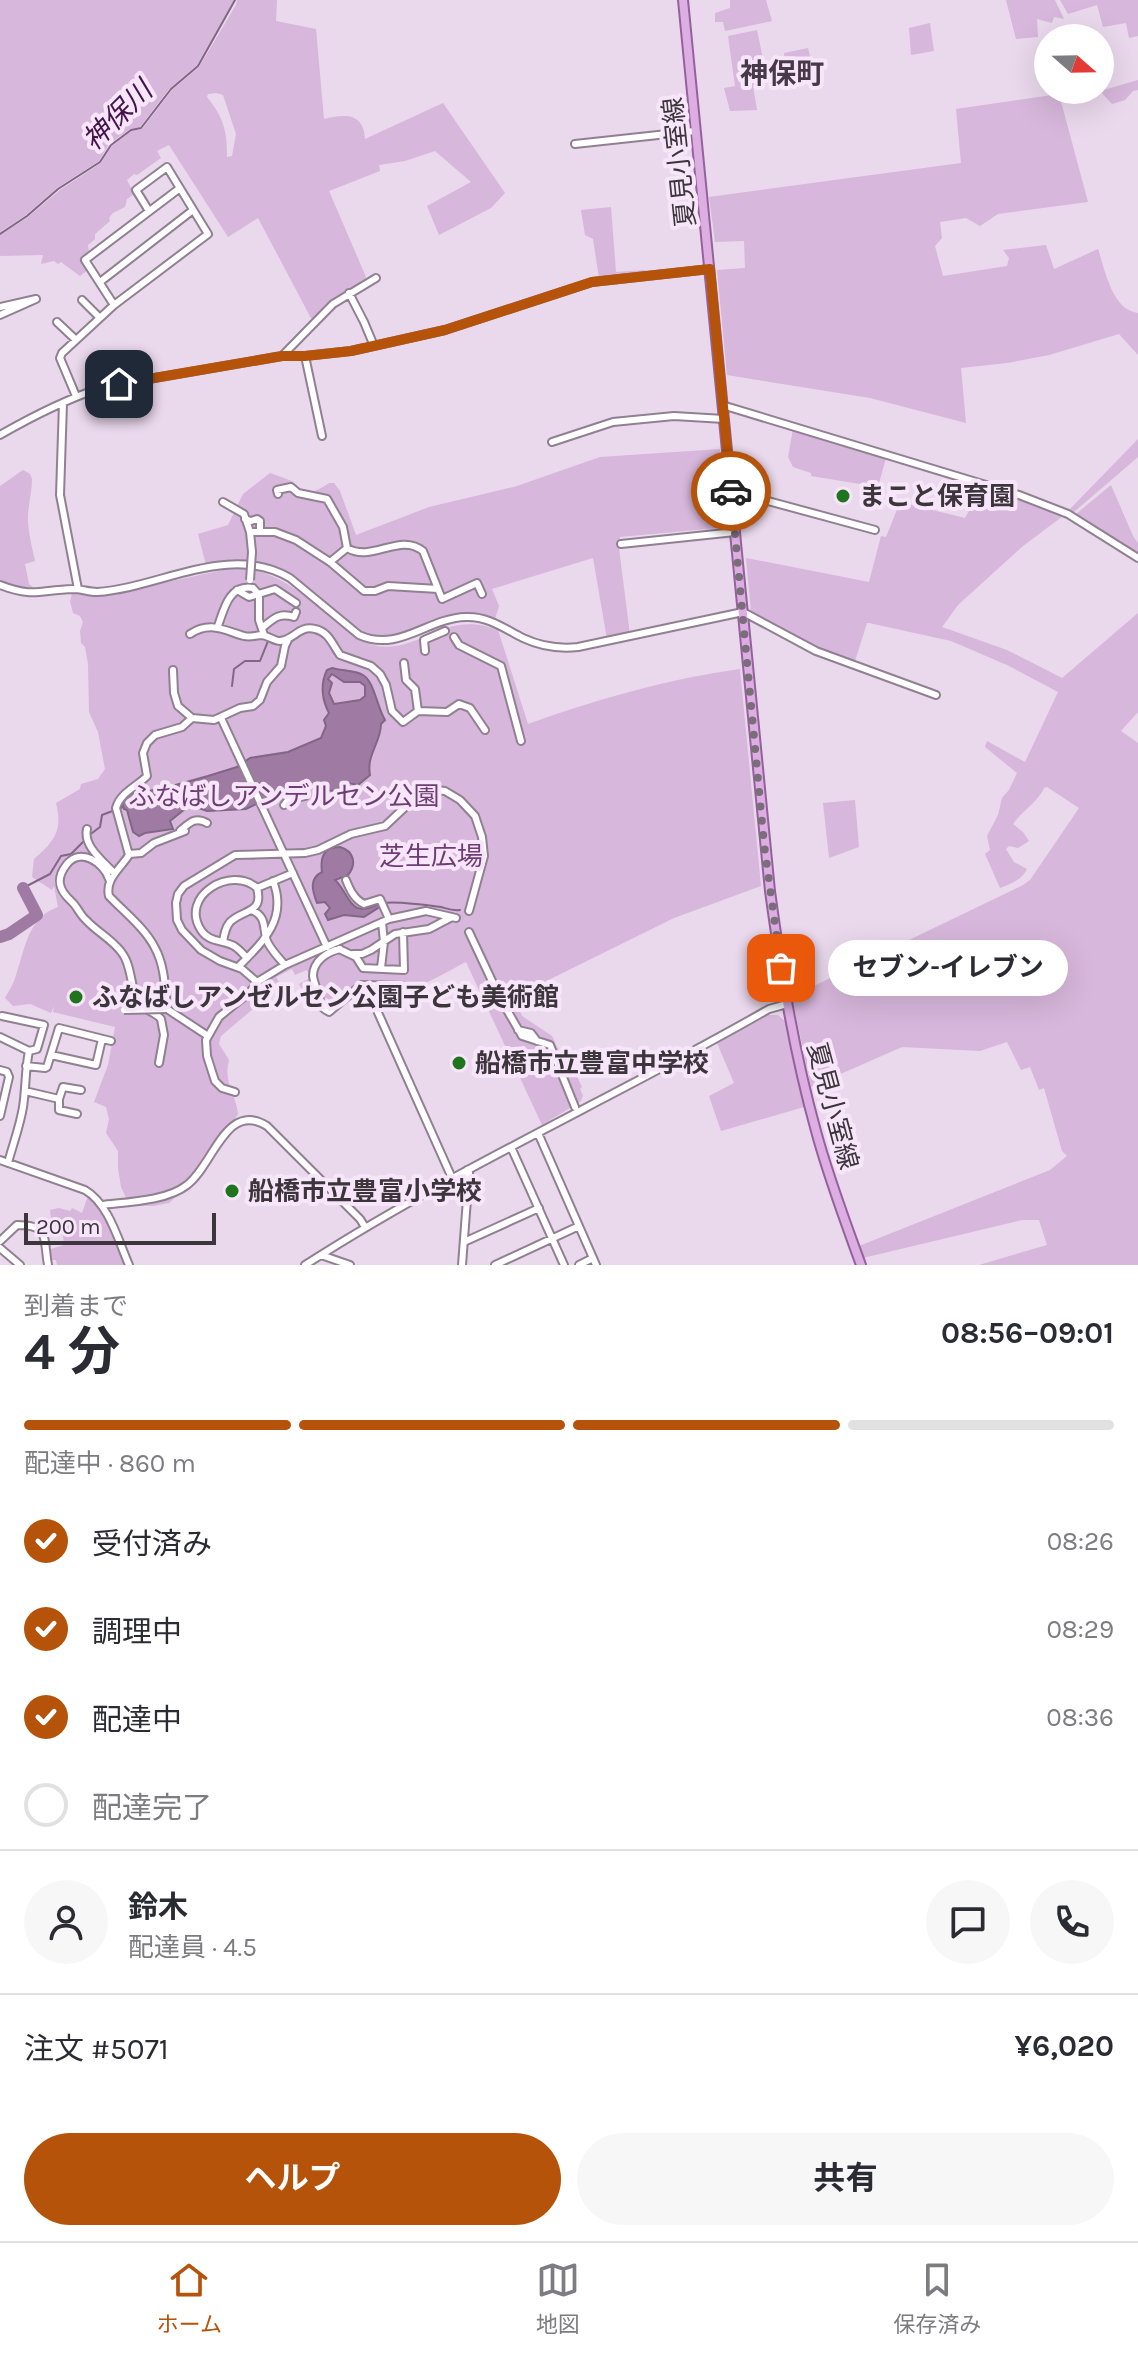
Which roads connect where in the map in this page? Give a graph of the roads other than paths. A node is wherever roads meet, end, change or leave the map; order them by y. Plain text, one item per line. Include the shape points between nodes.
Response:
1 (683, 0) edge
2 (695, 131) junction
3 (575, 144) dead end
4 (180, 188) junction
5 (193, 210) junction
6 (149, 211) junction
7 (710, 269) junction
8 (376, 278) dead end
9 (100, 282) junction
10 (349, 293) junction
11 (82, 300) dead end
12 (114, 305) junction
13 (0, 307) edge
14 (0, 315) edge
15 (100, 318) junction
16 (57, 322) dead end
17 (76, 340) junction
18 (374, 346) junction
19 (282, 356) junction
20 (305, 356) junction
21 (76, 396) junction
22 (63, 403) junction
23 (722, 405) junction
24 (724, 419) junction
25 (0, 435) edge
26 (322, 436) dead end
27 (552, 442) dead end
28 (731, 491) junction
29 (278, 494) dead end
30 (223, 502) dead end
31 (245, 519) junction
32 (875, 530) dead end
33 (260, 531) junction
34 (250, 532) junction
35 (735, 532) junction
36 (621, 544) dead end
37 (347, 548) junction
38 (1138, 558) edge
39 (330, 562) junction
40 (250, 584) junction
41 (0, 585) edge
42 (78, 589) junction
43 (438, 589) junction
44 (237, 590) junction
45 (482, 594) dead end
46 (259, 595) junction
47 (296, 603) dead end
48 (743, 612) junction
49 (218, 626) junction
50 (304, 628) junction
51 (445, 631) dead end
52 (263, 632) junction
53 (190, 634) dead end
54 (289, 638) junction
55 (276, 641) junction
56 (455, 642) dead end
57 (425, 651) dead end
58 (284, 654) junction
59 (404, 663) dead end
60 (173, 670) dead end
61 (936, 695) dead end
62 (418, 711) junction
63 (192, 718) junction
64 (221, 718) junction
65 (485, 730) dead end
66 (521, 741) dead end
67 (305, 796) dead end
68 (284, 805) dead end
69 (207, 823) dead end
70 (87, 829) dead end
71 (129, 854) junction
72 (284, 854) junction
73 (114, 873) junction
74 (293, 873) junction
75 (346, 880) dead end
76 (191, 881) junction
77 (273, 881) junction
78 (109, 883) junction
79 (210, 888) junction
80 (257, 888) junction
81 (251, 910) junction
82 (469, 911) dead end
83 (385, 920) junction
84 (202, 932) junction
85 (403, 932) junction
86 (469, 932) dead end
87 (266, 939) junction
88 (189, 940) junction
89 (223, 942) junction
90 (384, 942) junction
91 (329, 946) junction
92 (340, 949) junction
93 (353, 954) junction
94 (247, 958) junction
95 (285, 965) junction
96 (238, 967) junction
97 (381, 968) junction
98 (257, 982) junction
99 (402, 986) dead end
100 (371, 997) dead end
101 (787, 1004) junction
102 (12, 1008) dead end
103 (167, 1009) junction
104 (124, 1010) dead end
105 (1, 1016) edge
106 (208, 1036) junction
107 (0, 1037) edge
108 (102, 1039) junction
109 (111, 1041) dead end
110 (29, 1051) junction
111 (51, 1055) junction
112 (159, 1063) dead end
113 (26, 1066) junction
114 (0, 1070) edge
115 (9, 1082) junction
116 (25, 1089) junction
117 (81, 1090) dead end
118 (235, 1092) dead end
119 (59, 1099) junction
120 (575, 1107) dead end
121 (77, 1114) dead end
122 (0, 1116) edge
123 (538, 1133) junction
124 (511, 1147) junction
125 (0, 1160) edge
126 (8, 1163) junction
127 (467, 1170) junction
128 (452, 1178) junction
129 (102, 1205) junction
130 (539, 1208) junction
131 (579, 1226) junction
132 (365, 1227) junction
133 (553, 1238) junction
134 (0, 1241) edge
135 (464, 1242) junction
136 (0, 1248) edge
137 (321, 1255) junction
138 (594, 1262) edge
139 (20, 1265) edge
140 (48, 1265) edge
141 (129, 1265) edge
142 (305, 1265) edge
143 (350, 1265) edge
144 (462, 1265) edge
145 (495, 1265) edge
146 (564, 1265) edge
147 (579, 1265) edge
148 (861, 1265) edge

1 - 2 main road, 夏見小室線
2 - 3 street
2 - 7 main road, 夏見小室線
4 - 5 street
4 - 6 street
4 - 6 street via 167,167 136,190
5 - 9 street
5 - 12 street via 208,234
6 - 9 street via 85,260
7 - 18 street via 592,282 445,330
7 - 23 main road, 夏見小室線
8 - 10 street
9 - 12 street
10 - 18 street
10 - 19 street
11 - 15 street
12 - 15 street
13 - 14 street via 36,299
15 - 17 street
16 - 17 street
17 - 21 street via 60,358
18 - 20 street
19 - 20 street
19 - 21 street
20 - 26 street
21 - 22 street
22 - 25 street
22 - 42 street via 60,495
23 - 24 main road, 夏見小室線
23 - 38 street via 1019,495 1068,514
24 - 27 street via 674,416 613,422
24 - 28 main road, 夏見小室線
28 - 32 street
28 - 35 main road, 夏見小室線
29 - 37 street via 291,487 327,499 343,527
30 - 31 street via 241,510
31 - 33 street via 260,521
31 - 34 street
33 - 34 street
33 - 39 street via 296,540
34 - 40 street, bridge
35 - 36 street
35 - 48 main road, 夏見小室線
37 - 39 street
37 - 43 street via 361,554 415,545 423,551
39 - 43 street via 364,591 388,586
40 - 44 street
40 - 46 street
41 - 42 street via 41,593
42 - 48 street via 95,592 228,564 254,564 290,578 368,638 400,639 466,617 488,620 558,648
43 - 45 street via 442,599 477,583
44 - 46 street via 249,597
44 - 49 street
46 - 47 street via 275,589
46 - 52 street
48 - 61 street via 816,651
48 - 101 main road, 夏見小室線 via 770,891
49 - 52 street via 245,636
49 - 53 street
50 - 52 street via 295,614 286,614
50 - 54 street
50 - 62 street via 325,633 340,655 375,669 384,680 392,711 403,722
51 - 57 street via 424,640
52 - 55 street
54 - 55 street
54 - 58 street
55 - 58 street
56 - 66 street via 501,666
58 - 64 street via 260,700
59 - 62 street
60 - 63 street via 175,700
62 - 65 street via 447,712 459,704 470,708
63 - 64 street
63 - 71 street via 176,731 151,739 143,753 147,776 117,803
64 - 72 street
67 - 68 street
69 - 71 street via 193,820 141,853
70 - 73 street via 88,844
71 - 73 street
72 - 74 street
72 - 76 street via 235,855
72 - 82 street via 318,850 351,834 380,828 420,793 445,791 469,808 482,837 483,864
73 - 78 street
74 - 77 street
74 - 91 street
75 - 83 street via 358,901 380,899
76 - 79 street
76 - 88 street via 176,903 177,920
77 - 80 street
77 - 87 street via 278,909
78 - 103 street via 109,896 156,950
78 - 112 street via 102,866 78,857 65,866 60,888 124,956 139,1001 161,1019
79 - 80 street via 239,879
79 - 84 street via 196,913
80 - 81 street via 259,898
81 - 87 street via 263,919
81 - 89 street via 231,922
83 - 85 street via 426,911 454,917 429,929
83 - 90 street
83 - 91 street
84 - 88 street
84 - 89 street
85 - 90 street
85 - 97 street via 404,970
86 - 120 street via 518,1030 526,1039 550,1045
87 - 94 street
87 - 95 street
88 - 96 street
89 - 94 street
90 - 93 street
90 - 97 street
91 - 92 street
91 - 95 street
92 - 93 street
92 - 99 street via 327,953 313,971 325,1011 361,985
93 - 97 street via 363,968
94 - 96 street
95 - 98 street
96 - 98 street
98 - 106 street via 219,1017
100 - 128 street
101 - 123 street
101 - 148 main road, 夏見小室線 via 817,1134
102 - 105 street
103 - 104 street, bridge
103 - 106 street
105 - 110 street via 44,1025 37,1049
106 - 118 street via 206,1051 215,1081
107 - 110 street
108 - 109 street
108 - 111 street via 59,1028
108 - 111 street via 96,1065
110 - 113 street
111 - 113 street via 45,1068
113 - 116 street
114 - 115 street via 8,1073
115 - 116 street
115 - 122 street
116 - 119 street
116 - 126 street
117 - 119 street via 63,1087
119 - 121 street via 59,1110
123 - 124 street
123 - 131 street
124 - 127 street
124 - 130 street
125 - 126 street
126 - 129 street via 85,1190
127 - 128 street
127 - 135 street
128 - 132 street
129 - 132 street via 147,1199 190,1184 236,1123 249,1119 267,1126
129 - 141 street
130 - 133 street
130 - 135 street
131 - 133 street
131 - 138 street
132 - 137 street
133 - 145 street
133 - 146 street
134 - 140 street via 17,1225 37,1227
135 - 144 street
136 - 139 street
137 - 142 street
137 - 143 street
138 - 147 street

